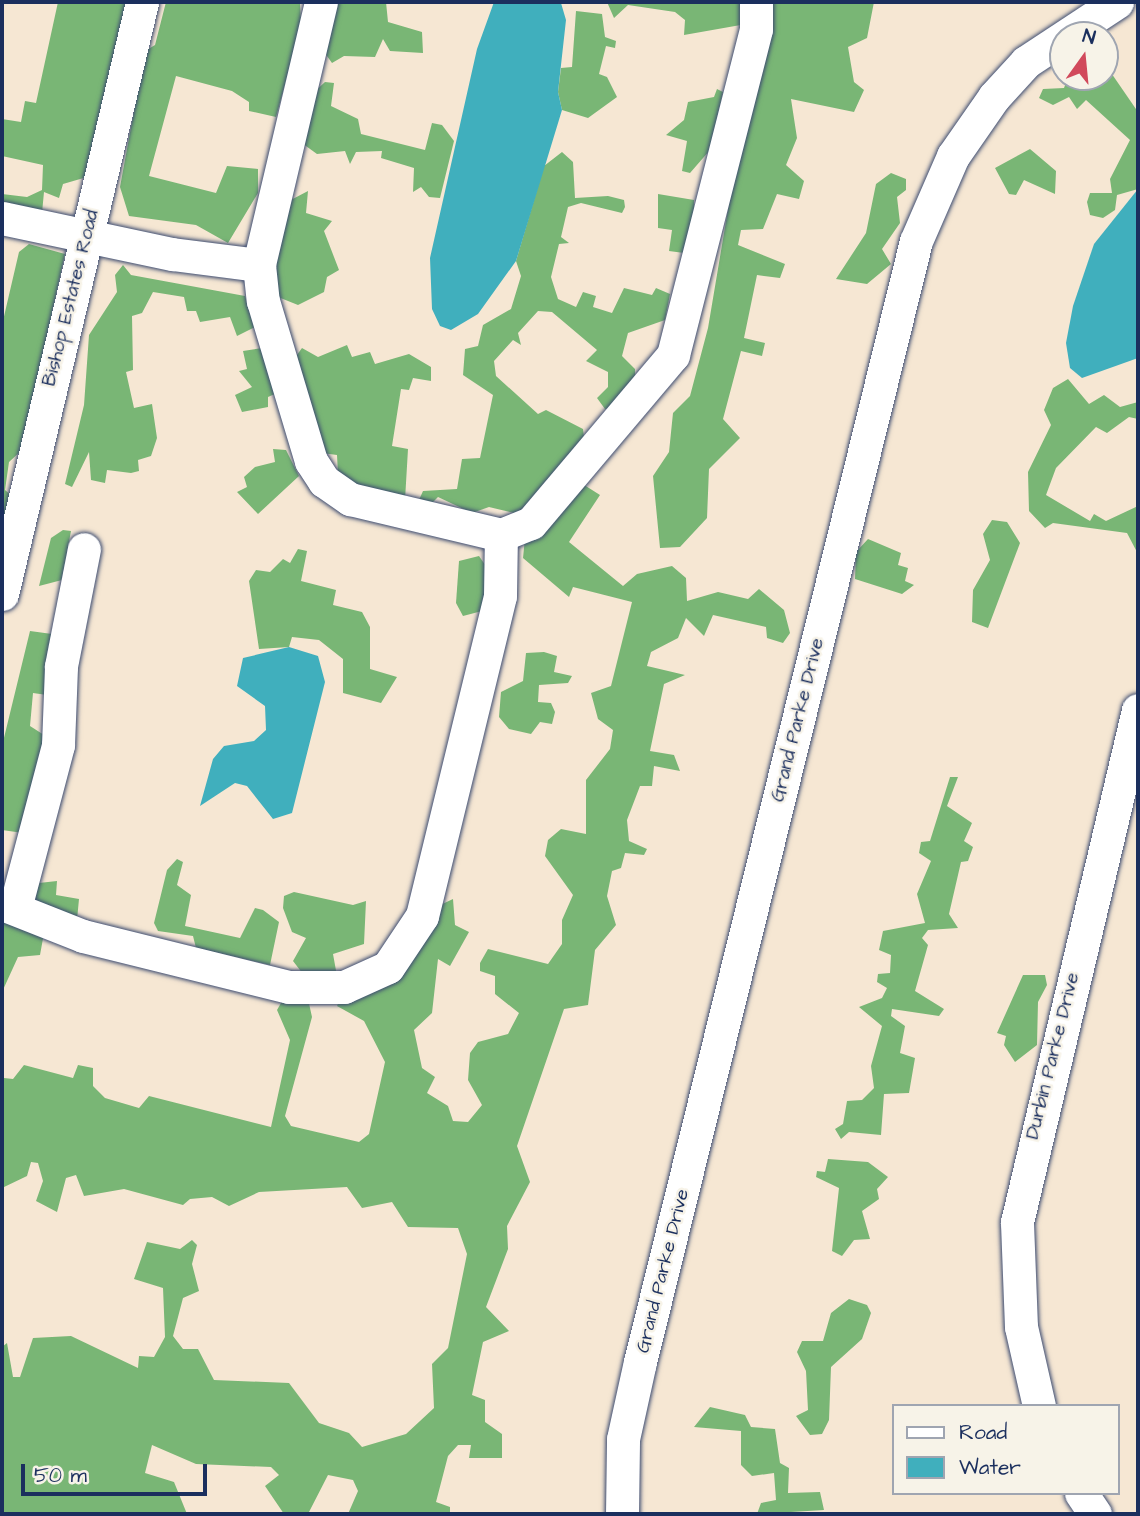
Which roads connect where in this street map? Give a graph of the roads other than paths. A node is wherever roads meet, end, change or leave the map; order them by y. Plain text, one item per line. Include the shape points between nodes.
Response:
1 (142, 2) edge
2 (321, 2) edge
3 (756, 2) edge
4 (1117, 2) edge
5 (2, 218) edge
6 (86, 238) junction
7 (259, 265) junction
8 (501, 536) junction
9 (84, 549) dead end
10 (2, 594) edge
11 (1138, 710) edge
12 (8, 906) edge
13 (1039, 1404) edge
14 (1083, 1495) edge
15 (622, 1514) edge
16 (1095, 1514) edge

1 - 6 street, Bishop Estates Road
2 - 7 street
3 - 8 street via 756,29 673,355 531,523
4 - 15 street, Grand Parke Drive via 1046,47 993,97 953,156 916,241 640,1362 623,1439
5 - 6 street
6 - 7 street
6 - 10 street, Bishop Estates Road
7 - 8 street via 263,301 311,461 324,481 350,499
8 - 12 street via 500,596 422,916 387,967 344,987 289,987 83,936
9 - 12 street via 61,666 58,745
11 - 13 street, Durbin Parke Drive via 1017,1222 1021,1327
14 - 16 street

